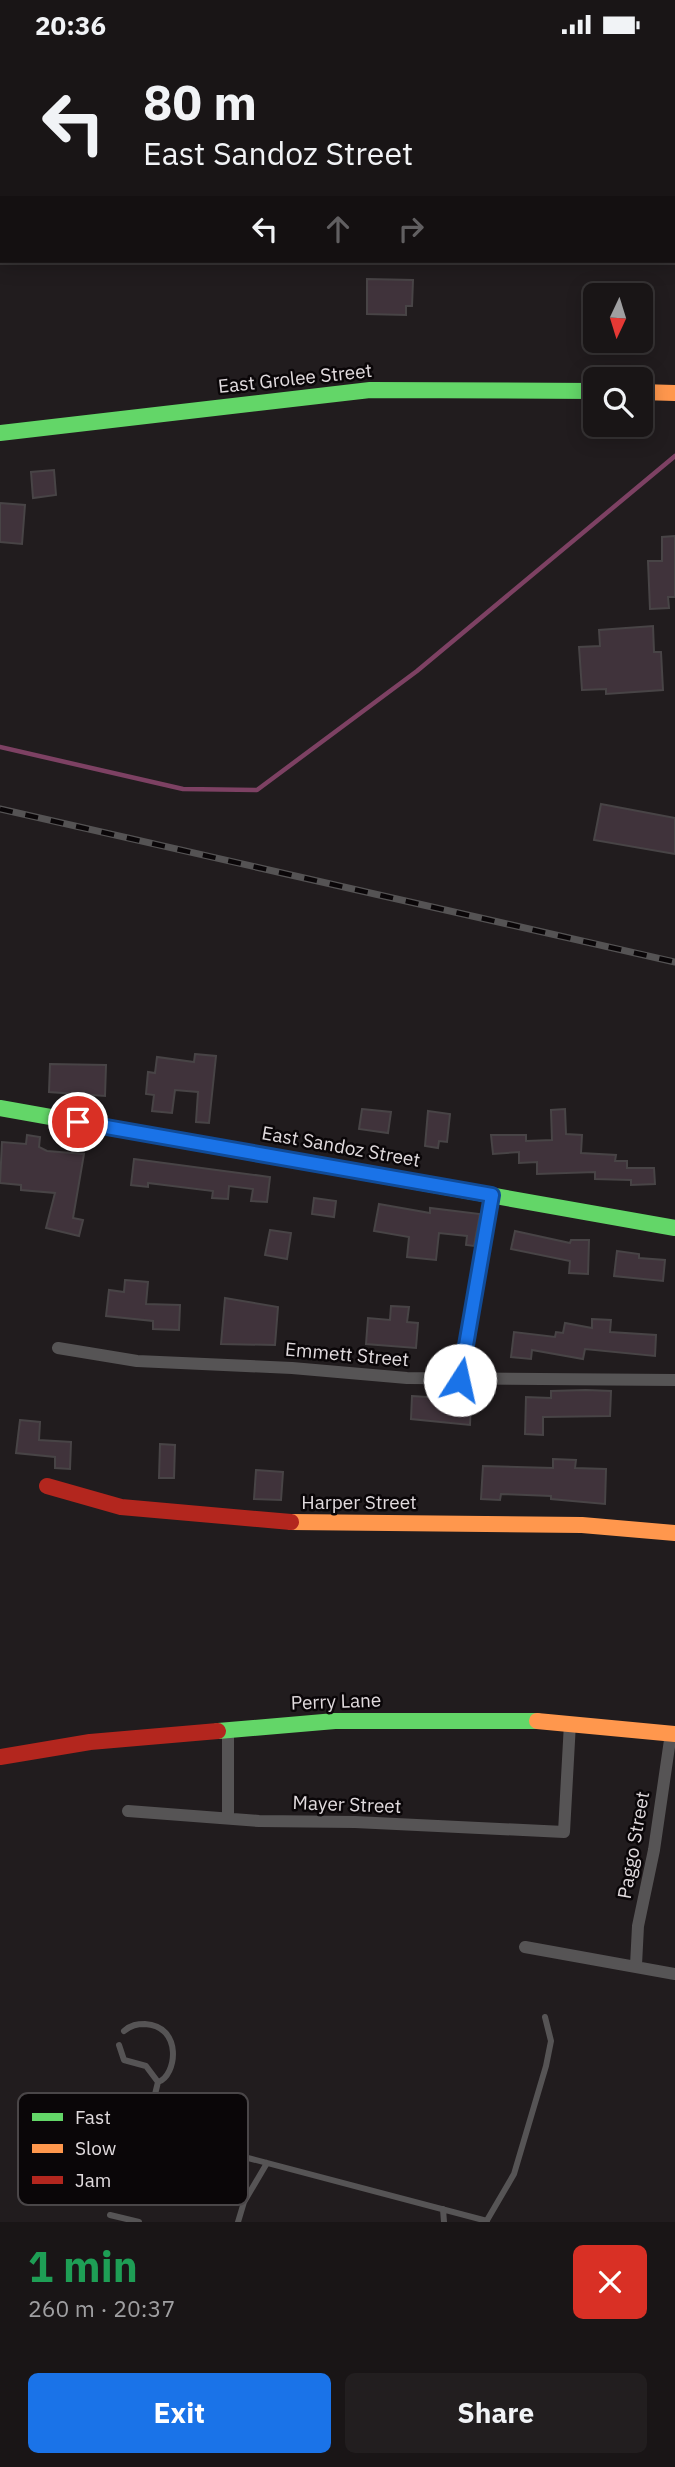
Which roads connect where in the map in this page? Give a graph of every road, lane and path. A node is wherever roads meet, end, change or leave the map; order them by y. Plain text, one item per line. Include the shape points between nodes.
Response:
1 (583, 391) edge
2 (653, 392) edge
3 (675, 393) edge
4 (0, 433) edge
5 (0, 1108) edge
6 (492, 1195) junction
7 (675, 1228) edge
8 (58, 1348) dead end
9 (460, 1380) junction
10 (675, 1380) edge
11 (47, 1486) dead end
12 (675, 1533) edge
13 (570, 1723) junction
14 (229, 1730) junction
15 (673, 1733) edge
16 (0, 1757) edge
17 (128, 1811) dead end
18 (228, 1818) junction
19 (525, 1947) dead end
20 (636, 1965) junction
21 (675, 1974) edge
22 (545, 2017) dead end
23 (124, 2031) dead end
24 (119, 2045) dead end
25 (158, 2082) junction
26 (155, 2093) edge
27 (248, 2158) edge
28 (267, 2163) junction
29 (248, 2195) edge
30 (243, 2205) edge
31 (443, 2210) junction
32 (110, 2215) dead end
33 (139, 2222) edge
34 (238, 2222) edge
35 (444, 2222) edge
36 (487, 2222) edge

1 - 4 street, East Grolee Street via 370,390
2 - 3 street
5 - 6 street, East Sandoz Street
6 - 7 street, East Sandoz Street
6 - 9 street
8 - 9 street, Emmett Street via 137,1361
9 - 10 street, Emmett Street
11 - 12 street, Harper Street via 121,1507 211,1517 582,1525
13 - 14 street, Perry Lane via 348,1721
13 - 15 street, Perry Lane
13 - 18 street, Mayer Street via 564,1832
14 - 16 street, Perry Lane via 90,1741
14 - 18 street
15 - 20 street, Paggo Street via 638,1926
17 - 18 street, Mayer Street
19 - 20 street
20 - 21 street
22 - 36 lane via 551,2041 547,2066 514,2175
23 - 25 lane via 134,2025 151,2025 170,2036 173,2046 168,2073
24 - 25 lane via 124,2060 146,2066
25 - 26 lane
27 - 28 lane
28 - 29 lane
28 - 31 lane
30 - 34 lane
31 - 35 lane
31 - 36 lane
32 - 33 lane

